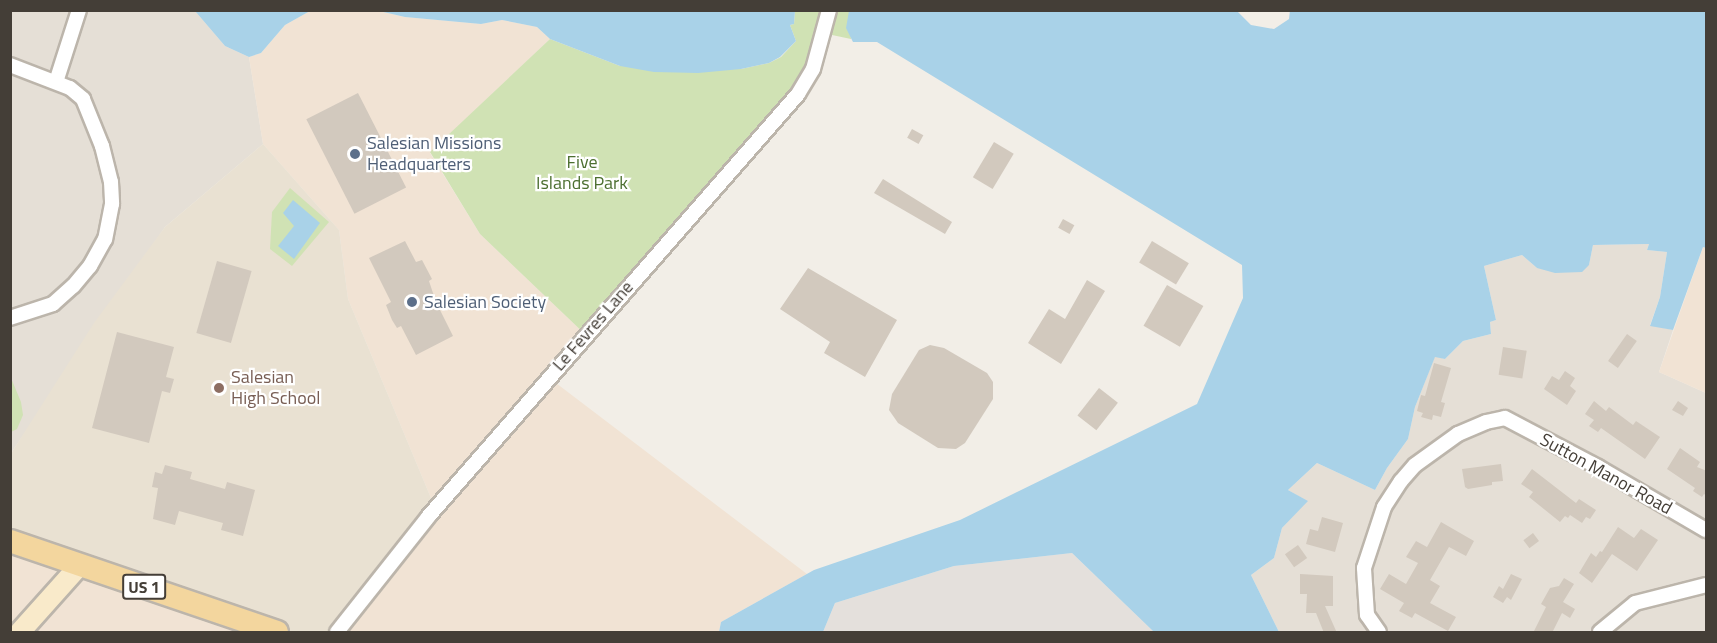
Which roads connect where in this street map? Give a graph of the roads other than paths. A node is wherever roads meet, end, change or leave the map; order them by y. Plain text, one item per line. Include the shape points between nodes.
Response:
1 (79, 10) edge
2 (829, 10) edge
3 (10, 65) edge
4 (56, 82) junction
5 (10, 318) edge
6 (1707, 530) edge
7 (10, 541) edge
8 (80, 565) junction
9 (1707, 585) edge
10 (20, 633) edge
11 (277, 633) edge
12 (337, 633) edge
13 (1379, 633) edge
14 (1600, 633) edge

1 - 4 street
2 - 12 street, Le Fevres Lane via 813,69 798,94 428,517
3 - 4 street
4 - 5 street via 83,99 102,146 111,182 110,223 90,266 73,286 53,304
6 - 13 street, Sutton Manor Road via 1505,418 1485,422 1458,434 1415,465 1384,507 1364,568 1367,615
7 - 8 main road, US 1
8 - 10 street
8 - 11 main road, US 1
9 - 14 street via 1635,603

